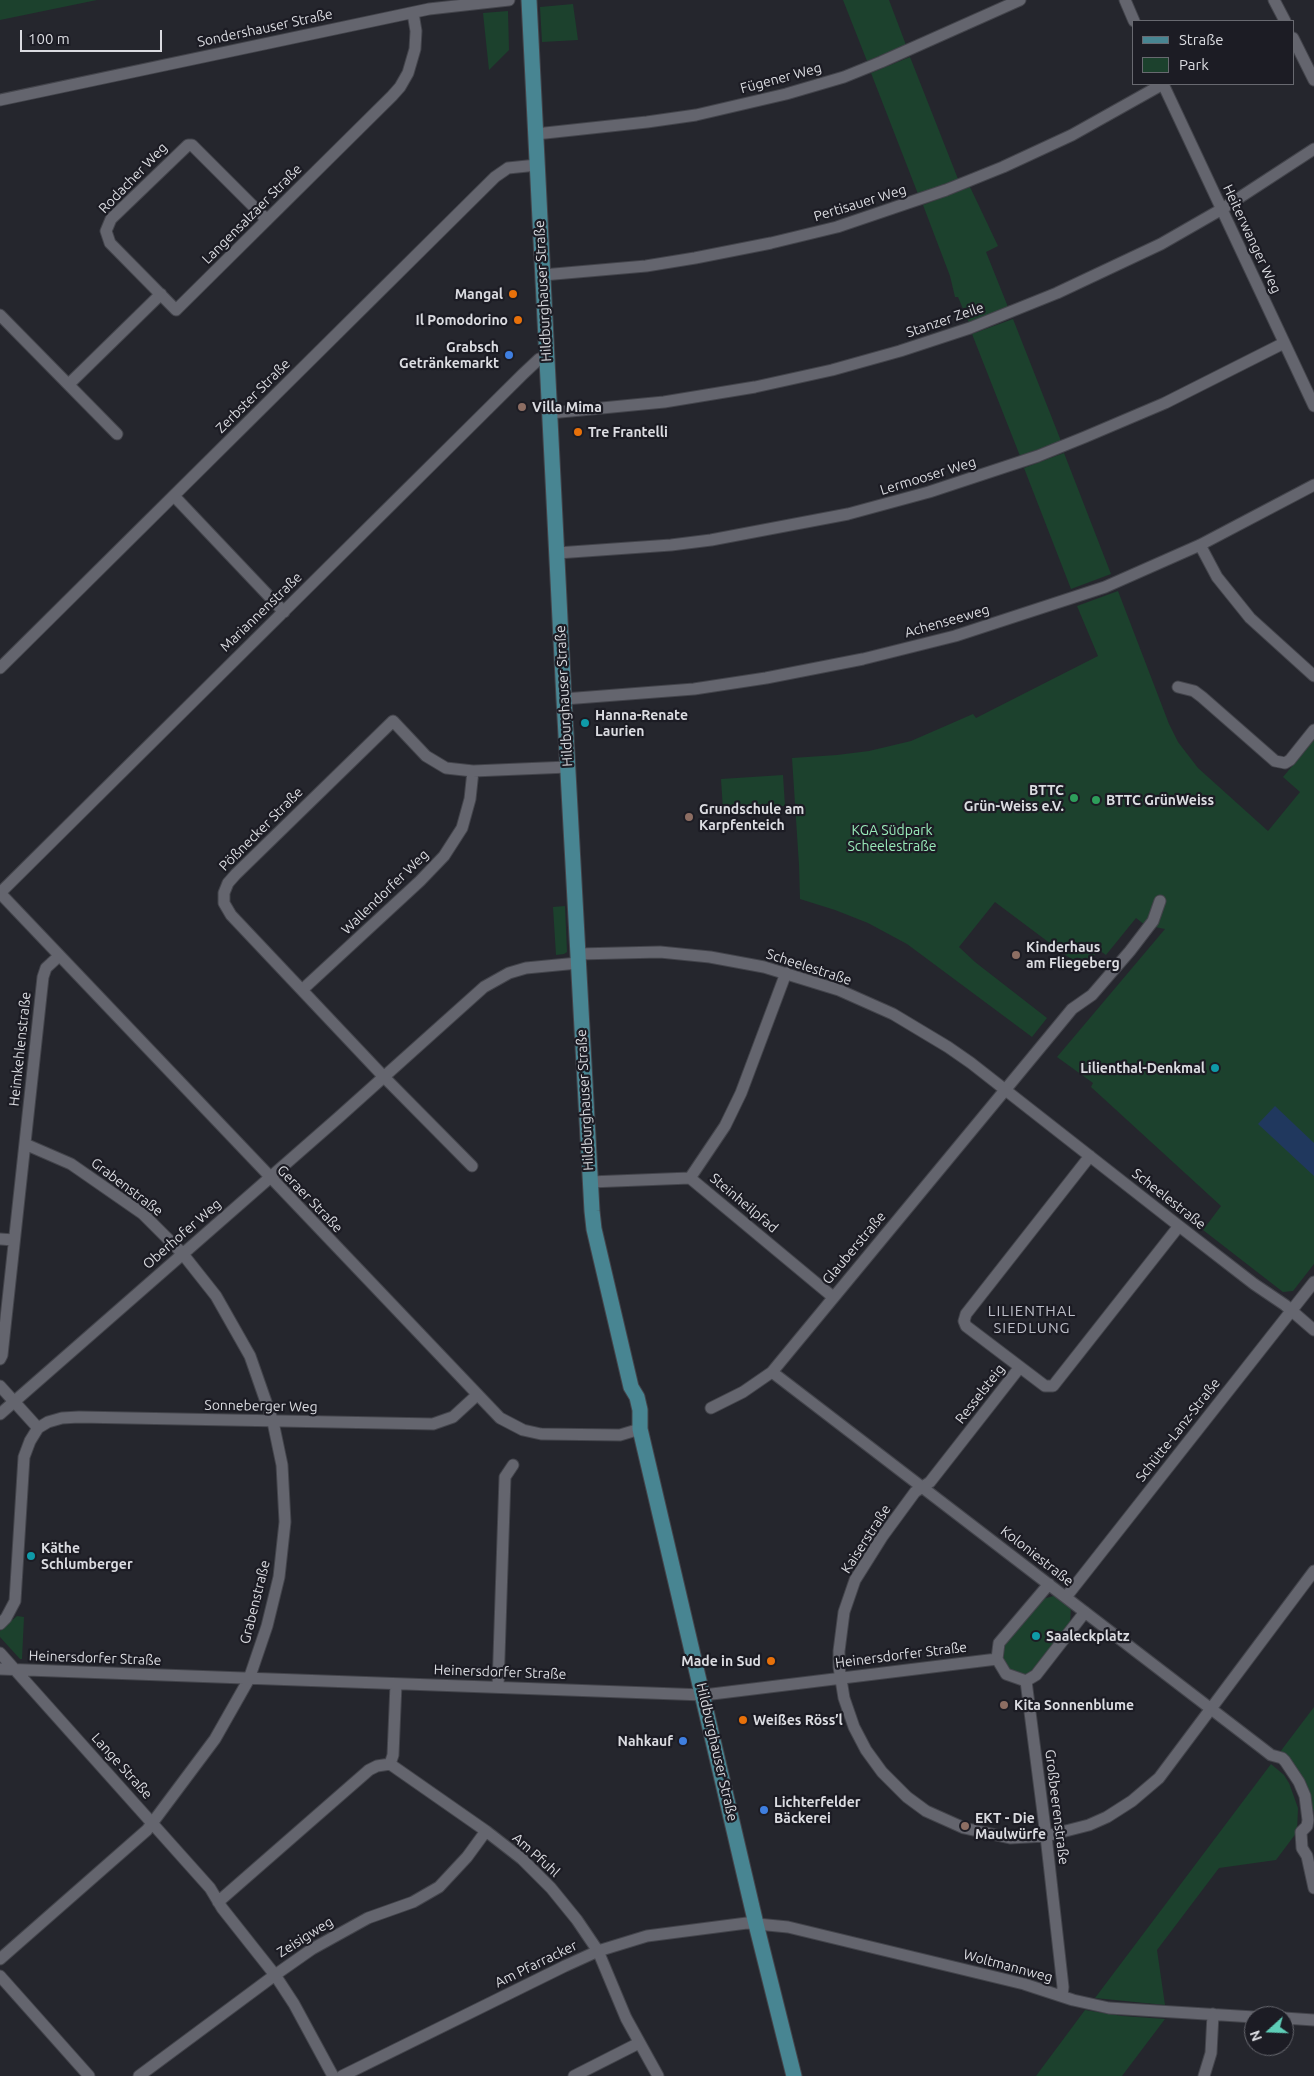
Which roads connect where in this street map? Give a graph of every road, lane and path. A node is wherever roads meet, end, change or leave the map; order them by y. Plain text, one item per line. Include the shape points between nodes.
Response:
1 (509, 0) edge
2 (529, 0) edge
3 (1020, 0) edge
4 (1124, 0) edge
5 (1274, 0) edge
6 (413, 13) junction
7 (1134, 20) edge
8 (1284, 20) edge
9 (1294, 40) edge
10 (1314, 80) edge
11 (1161, 85) edge
12 (1163, 85) edge
13 (0, 100) edge
14 (536, 134) junction
15 (1314, 149) edge
16 (537, 165) junction
17 (1222, 209) junction
18 (267, 220) junction
19 (543, 275) junction
20 (161, 294) junction
21 (0, 315) edge
22 (1284, 343) junction
23 (546, 359) junction
24 (69, 384) junction
25 (1314, 406) edge
26 (550, 413) junction
27 (117, 434) dead end
28 (1314, 486) edge
29 (174, 496) junction
30 (1200, 545) junction
31 (557, 553) junction
32 (284, 612) junction
33 (0, 668) edge
34 (1314, 676) edge
35 (1178, 687) dead end
36 (564, 699) junction
37 (1314, 730) edge
38 (568, 767) junction
39 (473, 771) junction
40 (0, 893) edge
41 (1160, 901) dead end
42 (60, 956) junction
43 (578, 959) junction
44 (786, 973) junction
45 (302, 990) junction
46 (384, 1077) junction
47 (1005, 1090) junction
48 (25, 1144) junction
49 (1090, 1156) junction
50 (472, 1166) dead end
51 (269, 1177) junction
52 (690, 1178) junction
53 (590, 1182) junction
54 (1179, 1226) junction
55 (0, 1239) edge
56 (14, 1240) junction
57 (182, 1253) junction
58 (1314, 1282) edge
59 (833, 1297) junction
60 (1290, 1312) junction
61 (1314, 1330) edge
62 (0, 1359) edge
63 (1020, 1367) junction
64 (772, 1372) junction
65 (0, 1386) edge
66 (477, 1395) junction
67 (13, 1402) junction
68 (711, 1408) dead end
69 (0, 1414) edge
70 (273, 1422) junction
71 (38, 1428) junction
72 (640, 1429) junction
73 (513, 1465) dead end
74 (922, 1487) junction
75 (1314, 1571) edge
76 (1049, 1584) junction
77 (1066, 1597) junction
78 (1085, 1612) junction
79 (0, 1624) edge
80 (0, 1653) edge
81 (997, 1658) junction
82 (0, 1670) edge
83 (15, 1670) junction
84 (841, 1677) junction
85 (248, 1678) junction
86 (1026, 1681) junction
87 (396, 1684) junction
88 (498, 1687) junction
89 (704, 1695) junction
90 (1211, 1709) junction
91 (390, 1764) junction
92 (153, 1823) junction
93 (486, 1831) junction
94 (1046, 1836) junction
95 (1314, 1888) edge
96 (218, 1902) junction
97 (756, 1924) junction
98 (598, 1951) junction
99 (0, 1959) edge
100 (275, 1975) junction
101 (0, 1976) edge
102 (1062, 1996) junction
103 (1213, 2014) junction
104 (1244, 2016) edge
105 (1294, 2019) edge
106 (1314, 2020) edge
107 (639, 2043) junction
108 (89, 2076) edge
109 (139, 2076) edge
110 (333, 2076) edge
111 (342, 2076) edge
112 (574, 2076) edge
113 (658, 2076) edge
114 (794, 2076) edge
115 (1204, 2076) edge

1 - 6 street, Sondershauser Straße
2 - 14 main road, Hildburghauser Straße
3 - 14 street, Fügener Weg via 891,59 786,94 648,122
4 - 7 street
5 - 8 street
6 - 13 street, Sondershauser Straße
6 - 18 street, Langensalzaer Straße via 415,49 400,87
9 - 10 street
11 - 19 street, Pertisauer Weg via 1072,135 1003,167 837,227 695,258
12 - 17 street, Heiterwanger Weg
14 - 16 main road, Hildburghauser Straße
15 - 17 street, Stanzer Zeile
16 - 19 main road, Hildburghauser Straße
16 - 29 street, Zerbster Straße via 508,168 495,177
17 - 22 street, Heiterwanger Weg
17 - 26 street, Stanzer Zeile via 1145,252 1057,293 985,323 900,351 832,370 699,398
18 - 20 street, Langensalzaer Straße via 176,310
18 - 20 street, Rodacher Weg via 192,145 185,146 111,219 106,231 110,243
19 - 23 main road, Hildburghauser Straße
20 - 24 street
21 - 24 street
22 - 25 street, Heiterwanger Weg
22 - 31 street, Lermooser Weg via 1094,433 938,490 866,510 770,530 671,545
23 - 26 main road, Hildburghauser Straße
23 - 32 street, Mariannenstraße via 539,359 523,374
24 - 27 street
26 - 31 main road, Hildburghauser Straße
28 - 30 street, Achenseeweg
29 - 32 street
29 - 33 street, Zerbster Straße
30 - 34 street via 1217,577 1250,618
30 - 36 street, Achenseeweg via 1082,595 970,632 896,651 793,673 694,689
31 - 36 main road, Hildburghauser Straße
32 - 40 street, Mariannenstraße
35 - 37 street via 1202,697 1275,762 1290,760
36 - 38 main road, Hildburghauser Straße
38 - 39 street
38 - 43 main road, Hildburghauser Straße
39 - 45 street, Wallendorfer Weg via 462,828 444,856
39 - 45 street, Pößnecker Straße via 446,768 435,763 393,721 225,888 223,898 227,910
40 - 42 street, Geraer Straße
41 - 47 street via 1153,921 1130,950 1092,995 1072,1009
42 - 48 street, Heimkehlenstraße via 46,968 43,977
42 - 51 street, Geraer Straße
43 - 44 street, Scheelestraße via 630,952 676,953
43 - 46 street, Oberhofer Weg via 526,968 494,980
43 - 53 main road, Hildburghauser Straße
44 - 47 street, Scheelestraße via 839,990 894,1014 948,1047
44 - 52 street via 741,1093 725,1126
45 - 46 street, Pößnecker Straße
46 - 50 street
46 - 51 street, Oberhofer Weg
47 - 49 street, Scheelestraße
47 - 59 street, Glauberstraße
48 - 56 street, Heimkehlenstraße
48 - 57 street, Grabenstraße via 71,1164 104,1185 143,1214
49 - 54 street, Scheelestraße
49 - 63 street via 966,1314 966,1326
51 - 57 street, Oberhofer Weg
51 - 66 street, Geraer Straße
52 - 53 street, Steinheilpfad
52 - 59 street, Steinheilpfad
53 - 72 main road, Hildburghauser Straße via 594,1229 631,1387 640,1410
54 - 60 street, Scheelestraße
54 - 63 street, Resselsteig via 1053,1386 1045,1386
55 - 56 street
56 - 62 street, Heimkehlenstraße
57 - 67 street, Oberhofer Weg
57 - 70 street, Grabenstraße via 233,1323 250,1356
58 - 60 street, Schütte-Lanz-Straße
59 - 64 street, Glauberstraße
60 - 61 street, Scheelestraße
60 - 77 street, Schütte-Lanz-Straße
63 - 74 street, Resselsteig via 930,1482
64 - 68 street, Glauberstraße
64 - 74 street, Koloniestraße
65 - 67 street
66 - 70 street, Sonneberger Weg via 453,1417 433,1424
66 - 72 street, Geraer Straße via 500,1418 523,1430 541,1434 620,1435
67 - 69 street, Oberhofer Weg
67 - 71 street
70 - 71 street, Sonneberger Weg via 79,1417 62,1418
70 - 85 street, Grabenstraße via 282,1465 286,1522 279,1577 267,1626
71 - 79 street via 24,1457 15,1601
72 - 89 main road, Hildburghauser Straße
73 - 88 street via 505,1477
74 - 76 street, Koloniestraße
74 - 84 street, Kaiserstraße via 882,1537 855,1580 841,1632
75 - 90 street, Kaiserstraße
76 - 77 street, Koloniestraße
76 - 81 street via 999,1643
77 - 78 street, Koloniestraße
78 - 86 street via 1036,1675
78 - 90 street, Koloniestraße
80 - 83 street, Lange Straße
81 - 84 street, Heinersdorfer Straße
81 - 86 street via 1006,1674
82 - 83 street, Heinersdorfer Straße
83 - 85 street, Heinersdorfer Straße
83 - 92 street, Lange Straße
84 - 89 street, Heinersdorfer Straße
84 - 94 street, Kaiserstraße via 848,1711 866,1750 907,1798 937,1817 971,1830 1010,1838
85 - 87 street, Heinersdorfer Straße
85 - 92 street, Grabenstraße via 215,1739
86 - 94 street, Großbeerenstraße
87 - 88 street, Heinersdorfer Straße
87 - 91 street
88 - 89 street, Heinersdorfer Straße
89 - 97 main road, Hildburghauser Straße
90 - 94 street, Kaiserstraße via 1159,1778 1132,1801 1089,1825
90 - 95 street, Koloniestraße via 1271,1755 1286,1761 1299,1782 1305,1796 1308,1820 1301,1832 1302,1848
91 - 93 street, Am Pfuhl
91 - 96 street via 369,1770
92 - 96 street, Lange Straße via 210,1888
92 - 99 street, Grabenstraße
93 - 98 street, Am Pfuhl via 552,1888
93 - 100 street, Zeisigweg via 438,1887 413,1902 340,1932
94 - 102 street, Großbeerenstraße
96 - 100 street, Lange Straße
97 - 98 street, Am Pfarracker via 647,1936
97 - 102 street, Woltmannweg via 788,1927 895,1952
97 - 114 main road, Hildburghauser Straße
98 - 107 street, Am Pfuhl
98 - 111 street, Am Pfarracker
100 - 109 street, Zeisigweg
100 - 110 street, Lange Straße
101 - 108 street
102 - 103 street, Woltmannweg via 1122,2009
103 - 104 street, Woltmannweg
103 - 115 street via 1211,2053
105 - 106 street
107 - 112 street
107 - 113 street, Am Pfuhl

